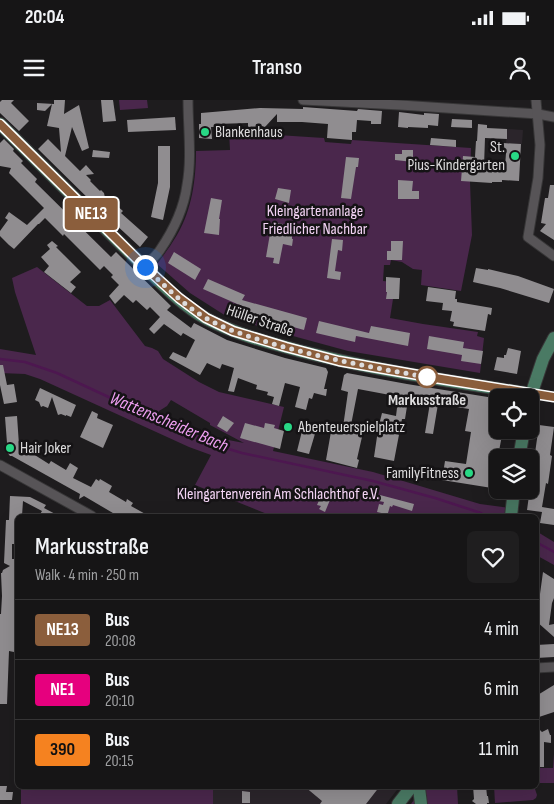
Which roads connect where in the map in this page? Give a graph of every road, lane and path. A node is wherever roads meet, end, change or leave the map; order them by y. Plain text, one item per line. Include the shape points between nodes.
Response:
1 (188, 100) edge
2 (303, 100) edge
3 (320, 100) edge
4 (536, 100) edge
5 (399, 102) edge
6 (538, 114) junction
7 (554, 117) edge
8 (0, 124) edge
9 (554, 256) edge
10 (145, 267) junction
11 (554, 338) edge
12 (494, 389) edge
13 (533, 389) edge
14 (539, 396) edge
15 (554, 397) edge
16 (0, 465) edge
17 (513, 499) edge
18 (88, 514) edge
19 (510, 514) edge
20 (554, 667) edge
21 (539, 668) edge
22 (415, 789) edge
23 (416, 789) edge
24 (417, 789) edge
25 (398, 804) edge
26 (408, 804) edge
27 (420, 804) edge

1 - 10 street via 189,163 181,211 160,251
2 - 3 street
3 - 5 street
4 - 6 street
5 - 6 street
6 - 7 street
6 - 9 street via 538,178 528,237
8 - 10 street, Hüller Straße
10 - 12 street, Hüller Straße via 192,309 233,331 339,361
11 - 13 street
14 - 15 street, Hüller Straße
16 - 18 street
17 - 19 street
20 - 21 street
22 - 25 street
23 - 26 street
24 - 27 street

